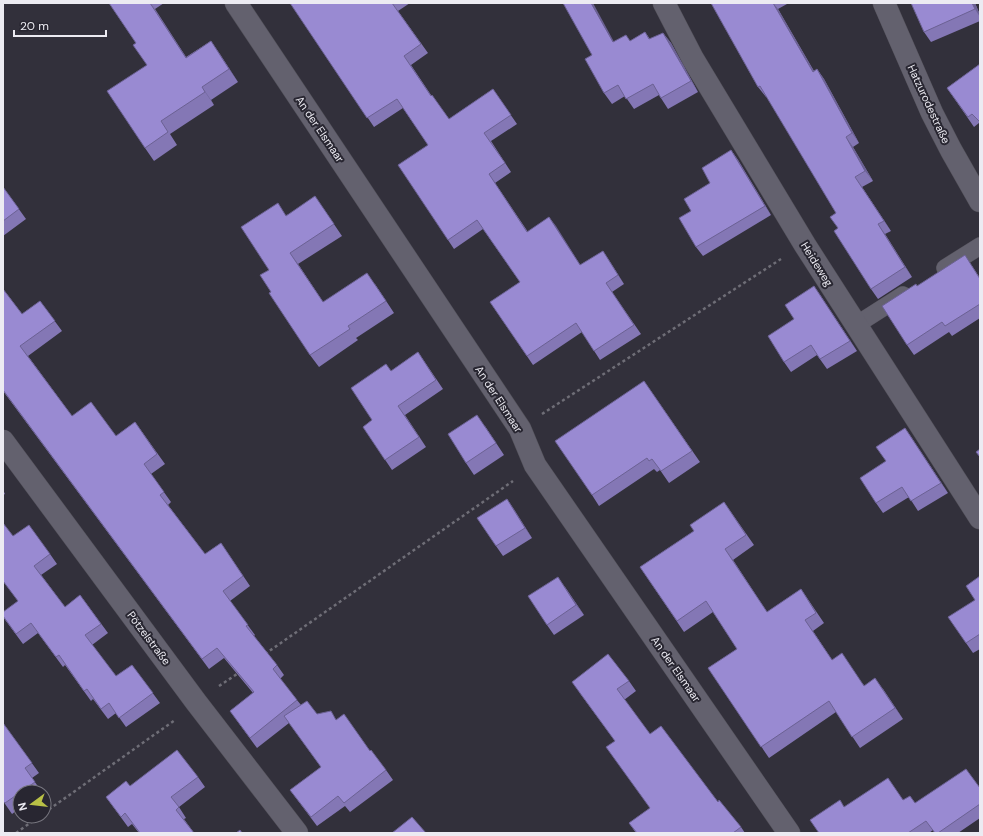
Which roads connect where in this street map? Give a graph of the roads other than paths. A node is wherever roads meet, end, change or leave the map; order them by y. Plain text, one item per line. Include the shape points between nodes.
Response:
1 (236, 3) edge
2 (664, 3) edge
3 (884, 3) edge
4 (980, 201) edge
5 (980, 246) edge
6 (856, 325) junction
7 (3, 441) edge
8 (980, 518) edge
9 (298, 833) edge
10 (789, 833) edge

1 - 10 street, An der Elsmaar via 520,429 535,465
2 - 6 street, Heideweg via 693,59
3 - 4 street, Hatzurodestraße via 932,113
5 - 6 lane
6 - 8 street, Heideweg
7 - 9 street, Pötzelstraße via 196,702

